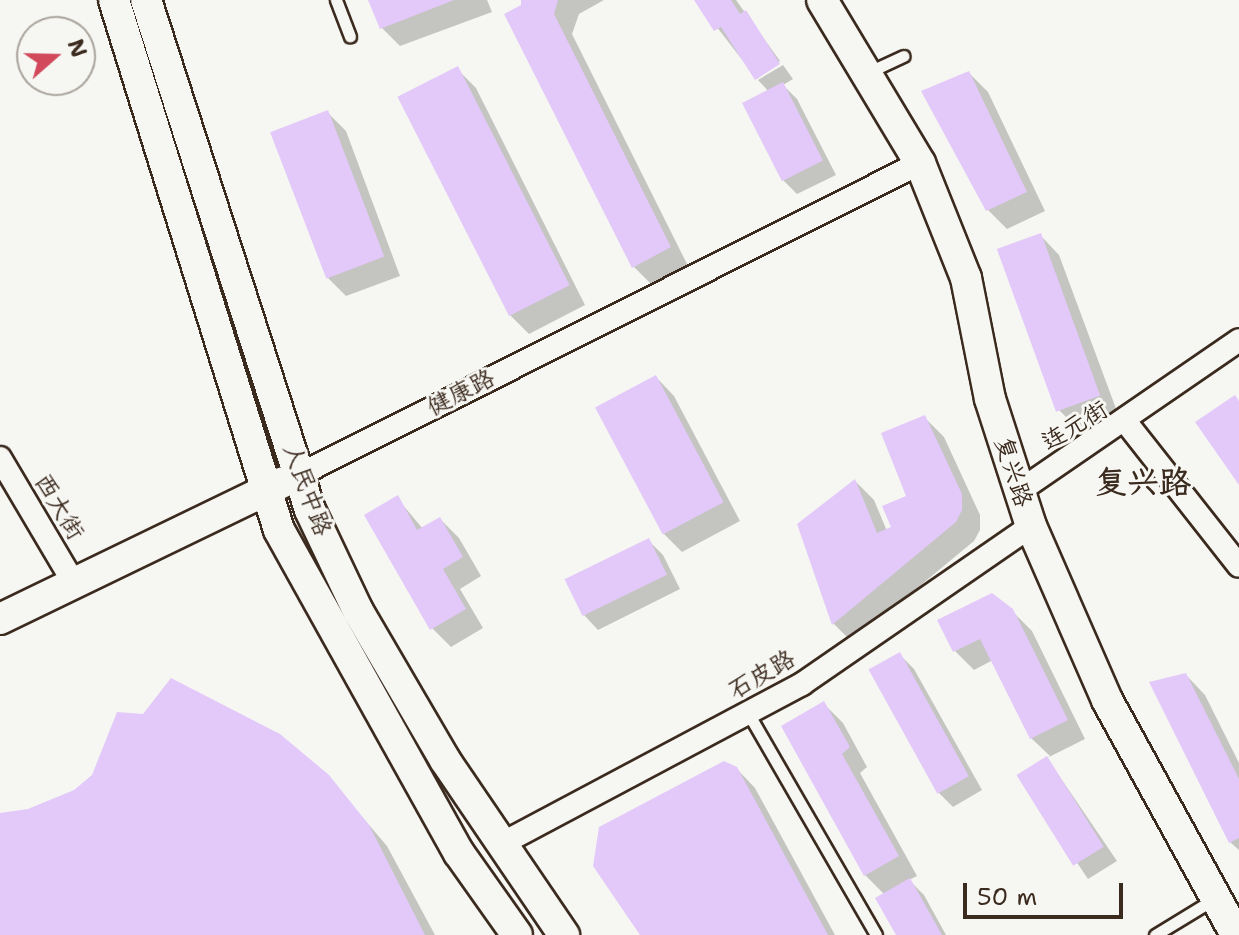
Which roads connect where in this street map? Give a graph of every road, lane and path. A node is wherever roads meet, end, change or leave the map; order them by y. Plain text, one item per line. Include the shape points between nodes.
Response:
1 (114, 0) edge
2 (146, 0) edge
3 (336, 0) edge
4 (822, 0) edge
5 (350, 36) dead end
6 (904, 56) dead end
7 (869, 72) junction
8 (920, 163) junction
9 (1239, 340) edge
10 (1125, 421) junction
11 (0, 458) edge
12 (299, 475) junction
13 (267, 490) junction
14 (1018, 492) junction
15 (1031, 526) junction
16 (1239, 566) edge
17 (74, 583) junction
18 (0, 619) edge
19 (748, 713) junction
20 (503, 843) junction
21 (1214, 899) junction
22 (517, 935) edge
23 (564, 935) edge
24 (876, 935) edge
25 (1155, 935) edge
26 (1236, 935) edge

1 - 13 main road, 人民中路
2 - 12 main road, 人民中路
3 - 5 lane
4 - 7 main road, 复兴路
6 - 7 lane
7 - 8 main road, 复兴路
8 - 12 street, 健康路
8 - 14 main road, 复兴路 via 966,278 990,399
9 - 10 street
10 - 14 street, 连元街
10 - 16 street, 连元街
11 - 17 street, 西大街
12 - 13 main road, 健康路
12 - 20 main road, 人民中路 via 358,611 445,760
13 - 17 main road, 健康路
13 - 22 main road, 人民中路 via 279,530 329,628 459,853
14 - 15 main road, 复兴路
15 - 19 street, 石皮路 via 802,684
15 - 21 main road, 复兴路 via 1107,700
17 - 18 main road, 健康路
19 - 20 street, 石皮路
19 - 24 lane
20 - 23 main road, 人民中路
21 - 25 lane
21 - 26 main road, 复兴路

